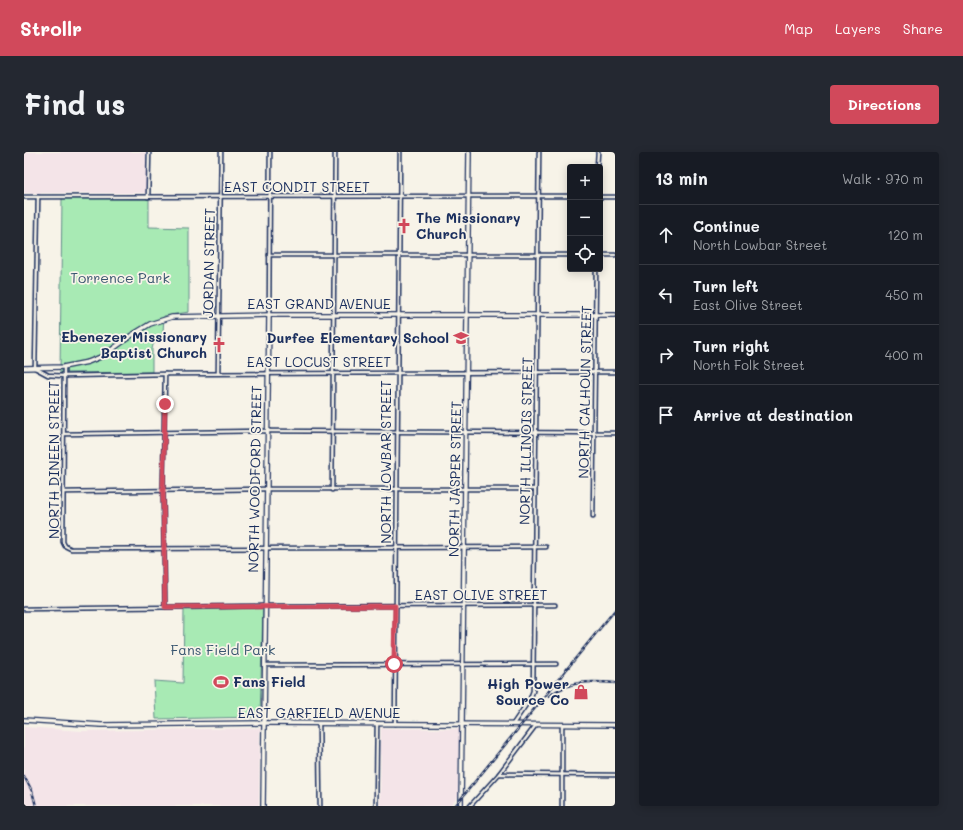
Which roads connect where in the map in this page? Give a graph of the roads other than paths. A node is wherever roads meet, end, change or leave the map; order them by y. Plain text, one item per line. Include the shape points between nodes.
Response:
1 (149, 152) edge
2 (221, 152) edge
3 (270, 152) edge
4 (335, 152) edge
5 (400, 152) edge
6 (469, 152) edge
7 (538, 152) edge
8 (598, 152) edge
9 (597, 164) edge
10 (399, 196) junction
11 (469, 196) junction
12 (538, 196) junction
13 (567, 196) edge
14 (24, 197) edge
15 (38, 197) junction
16 (148, 197) junction
17 (220, 197) junction
18 (269, 197) junction
19 (334, 197) junction
20 (603, 197) edge
21 (615, 197) edge
22 (269, 255) junction
23 (333, 255) junction
24 (537, 255) junction
25 (567, 255) edge
26 (603, 255) edge
27 (615, 255) edge
28 (398, 256) junction
29 (468, 256) junction
30 (596, 272) edge
31 (333, 314) junction
32 (398, 314) junction
33 (537, 314) junction
34 (596, 314) junction
35 (615, 314) edge
36 (218, 315) junction
37 (268, 315) junction
38 (467, 315) junction
39 (64, 367) junction
40 (24, 368) edge
41 (35, 368) junction
42 (397, 372) junction
43 (595, 372) junction
44 (615, 372) edge
45 (332, 373) junction
46 (467, 373) junction
47 (536, 373) junction
48 (165, 374) junction
49 (218, 374) junction
50 (267, 374) junction
51 (64, 376) junction
52 (267, 431) junction
53 (396, 431) junction
54 (165, 432) junction
55 (332, 432) junction
56 (466, 432) junction
57 (535, 432) junction
58 (594, 432) junction
59 (615, 433) edge
60 (64, 434) junction
61 (266, 489) junction
62 (396, 489) junction
63 (465, 489) junction
64 (535, 489) junction
65 (163, 490) junction
66 (332, 490) junction
67 (64, 492) junction
68 (593, 516) dead end
69 (266, 547) junction
70 (396, 547) junction
71 (465, 547) junction
72 (534, 547) junction
73 (546, 547) dead end
74 (164, 548) junction
75 (533, 605) junction
76 (555, 605) dead end
77 (265, 606) junction
78 (395, 606) junction
79 (464, 606) junction
80 (165, 607) junction
81 (24, 609) edge
82 (394, 664) junction
83 (464, 664) junction
84 (533, 664) junction
85 (556, 664) dead end
86 (265, 665) junction
87 (24, 720) edge
88 (264, 723) junction
89 (319, 724) junction
90 (377, 724) junction
91 (394, 724) junction
92 (462, 724) junction
93 (513, 724) junction
94 (536, 724) junction
95 (562, 725) junction
96 (615, 725) edge
97 (499, 774) junction
98 (562, 774) junction
99 (615, 775) edge
100 (263, 806) edge
101 (320, 806) edge
102 (376, 806) edge
103 (461, 806) edge
104 (470, 806) edge
105 (562, 806) edge

1 - 16 street
2 - 17 street, JORDAN STREET
3 - 18 street, NORTH WOODFORD STREET
4 - 19 street
5 - 10 street, NORTH LOWBAR STREET
6 - 11 street, NORTH JASPER STREET
7 - 12 street, NORTH ILLINOIS STREET
8 - 9 street
10 - 11 street, EAST CONDIT STREET
10 - 19 street, EAST CONDIT STREET
10 - 28 street, NORTH LOWBAR STREET
11 - 12 street, EAST CONDIT STREET
11 - 29 street, NORTH JASPER STREET
12 - 13 street, EAST CONDIT STREET
12 - 24 street, NORTH ILLINOIS STREET
14 - 15 street, EAST CONDIT STREET
15 - 16 street, EAST CONDIT STREET
15 - 41 street
16 - 17 street, EAST CONDIT STREET
17 - 18 street, EAST CONDIT STREET
17 - 36 street, JORDAN STREET
18 - 19 street, EAST CONDIT STREET
18 - 22 street, NORTH WOODFORD STREET
19 - 23 street
20 - 21 street
22 - 23 street
22 - 37 street, NORTH WOODFORD STREET
23 - 28 street
23 - 31 street
24 - 25 street
24 - 29 street
24 - 33 street, NORTH ILLINOIS STREET
26 - 27 street
28 - 29 street
28 - 32 street, NORTH LOWBAR STREET
29 - 38 street, NORTH JASPER STREET
30 - 34 street, NORTH CALHOUN STREET
31 - 32 street, EAST GRAND AVENUE
31 - 37 street, EAST GRAND AVENUE
31 - 45 street
32 - 38 street, EAST GRAND AVENUE
32 - 42 street, NORTH LOWBAR STREET
33 - 34 street, EAST GRAND AVENUE
33 - 38 street, EAST GRAND AVENUE
33 - 47 street, NORTH ILLINOIS STREET
34 - 35 street, EAST GRAND AVENUE
34 - 43 street, NORTH CALHOUN STREET
36 - 37 street, EAST GRAND AVENUE
36 - 39 street, EAST GRAND AVENUE via 184,316 150,324 103,356
36 - 49 street, JORDAN STREET
37 - 50 street, NORTH WOODFORD STREET
38 - 46 street, NORTH JASPER STREET
39 - 41 street, EAST GRAND AVENUE
39 - 51 street, NORTH DINEEN STREET
40 - 41 street, EAST LOCUST STREET
41 - 51 street, EAST LOCUST STREET via 48,375
42 - 45 street, EAST LOCUST STREET
42 - 46 street, EAST LOCUST STREET
42 - 53 street, NORTH LOWBAR STREET
43 - 44 street, EAST LOCUST STREET
43 - 47 street, EAST LOCUST STREET
43 - 58 street, NORTH CALHOUN STREET
45 - 50 street, EAST LOCUST STREET
45 - 55 street
46 - 47 street, EAST LOCUST STREET
46 - 56 street, NORTH JASPER STREET
47 - 57 street, NORTH ILLINOIS STREET
48 - 49 street, EAST LOCUST STREET
48 - 51 street, EAST LOCUST STREET
48 - 54 street
49 - 50 street, EAST LOCUST STREET
50 - 52 street, NORTH WOODFORD STREET
51 - 60 street, NORTH DINEEN STREET
52 - 54 street
52 - 55 street
52 - 61 street, NORTH WOODFORD STREET
53 - 55 street
53 - 56 street
53 - 62 street, NORTH LOWBAR STREET
54 - 60 street
54 - 65 street
55 - 66 street
56 - 57 street
56 - 63 street, NORTH JASPER STREET
57 - 58 street
57 - 64 street, NORTH ILLINOIS STREET
58 - 59 street
58 - 68 street, NORTH CALHOUN STREET
60 - 67 street, NORTH DINEEN STREET
61 - 65 street
61 - 66 street
61 - 69 street, NORTH WOODFORD STREET
62 - 63 street
62 - 66 street
62 - 70 street, NORTH LOWBAR STREET
63 - 64 street
63 - 71 street, NORTH JASPER STREET
64 - 72 street, NORTH ILLINOIS STREET
65 - 67 street
65 - 74 street
67 - 74 street, NORTH DINEEN STREET via 65,546 71,549
69 - 70 street
69 - 74 street
69 - 77 street, NORTH WOODFORD STREET
70 - 71 street
70 - 78 street, NORTH LOWBAR STREET
71 - 72 street
71 - 79 street, NORTH JASPER STREET
72 - 73 street
72 - 75 street, NORTH ILLINOIS STREET
74 - 80 street
75 - 76 street, EAST OLIVE STREET
75 - 79 street, EAST OLIVE STREET
75 - 84 street, NORTH ILLINOIS STREET
77 - 78 street, EAST OLIVE STREET
77 - 80 street, EAST OLIVE STREET
77 - 86 street, NORTH WOODFORD STREET
78 - 79 street, EAST OLIVE STREET
78 - 82 street, NORTH LOWBAR STREET
79 - 83 street, NORTH JASPER STREET
80 - 81 street, EAST OLIVE STREET
82 - 83 street
82 - 86 street
82 - 91 street, NORTH LOWBAR STREET
83 - 84 street
83 - 92 street, NORTH JASPER STREET
84 - 85 street
84 - 93 street, NORTH ILLINOIS STREET via 533,691
86 - 88 street, NORTH WOODFORD STREET
87 - 88 street, EAST GARFIELD AVENUE via 101,725
88 - 89 street, EAST GARFIELD AVENUE
88 - 100 street, NORTH WOODFORD STREET
89 - 90 street, EAST GARFIELD AVENUE
89 - 101 street
90 - 91 street, EAST GARFIELD AVENUE
90 - 102 street
91 - 92 street, EAST GARFIELD AVENUE
92 - 93 street, EAST GARFIELD AVENUE
92 - 103 street, NORTH JASPER STREET
93 - 94 street, EAST GARFIELD AVENUE
94 - 95 street, EAST GARFIELD AVENUE
94 - 97 street
95 - 96 street, EAST GARFIELD AVENUE
95 - 98 street
97 - 98 street
97 - 104 street
98 - 99 street
98 - 105 street

